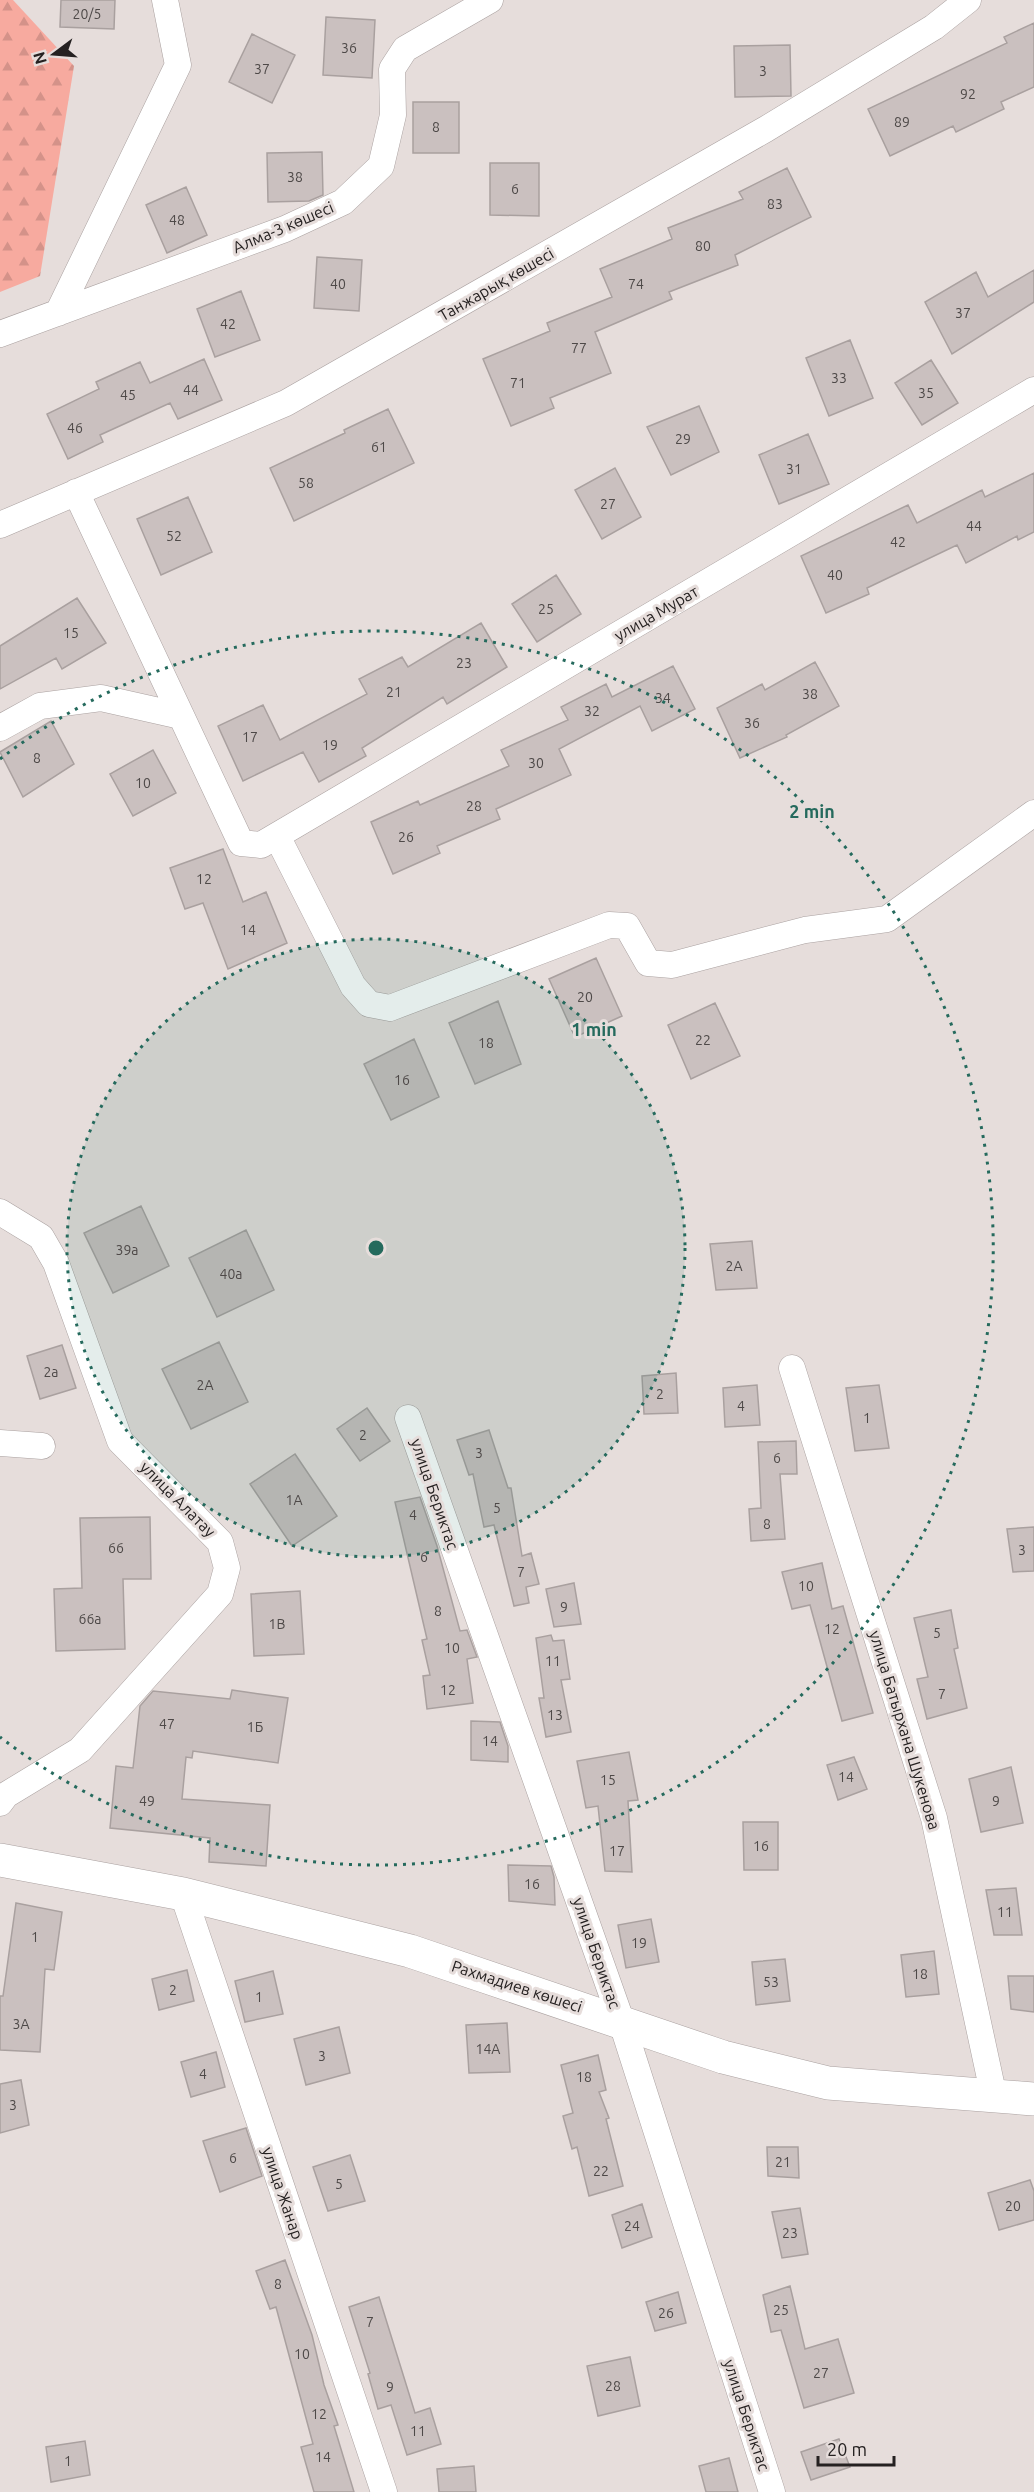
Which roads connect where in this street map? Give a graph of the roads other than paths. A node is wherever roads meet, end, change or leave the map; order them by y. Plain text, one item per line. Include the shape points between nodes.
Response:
1 (165, 0) edge
2 (490, 0) edge
3 (968, 0) edge
4 (58, 313) junction
5 (0, 334) edge
6 (1034, 390) edge
7 (76, 492) junction
8 (0, 525) edge
9 (181, 716) junction
10 (0, 728) edge
11 (1034, 813) edge
12 (277, 836) junction
13 (0, 1212) edge
14 (792, 1368) dead end
15 (408, 1418) dead end
16 (0, 1443) edge
17 (42, 1446) dead end
18 (0, 1803) edge
19 (0, 1860) edge
20 (183, 1894) junction
21 (621, 2020) junction
22 (994, 2097) junction
23 (1034, 2099) edge
24 (384, 2492) edge
25 (772, 2492) edge

1 - 4 street via 178,65
2 - 4 street, Алма-3 көшесі via 405,49 392,69 393,115 381,166 343,202 285,229
3 - 7 street, Танжарық көшесі via 934,27 766,129 286,404
4 - 5 street, Алма-3 көшесі
6 - 12 street, улица Мурат
7 - 8 street, Танжарық көшесі
7 - 9 street
9 - 10 street via 101,698 40,706
9 - 12 street, улица Мурат via 241,843 261,845
11 - 12 street via 887,919 805,930 672,965 648,963 627,926 609,925 390,1008 369,1004 353,986
13 - 18 street, улица Алатау via 41,1237 56,1263 120,1441 220,1542 227,1568 220,1594 80,1750
14 - 22 street, улица Батырхана Шукенова via 934,1818
15 - 21 street, улица Бериктас
16 - 17 street
19 - 20 street, Рахмадиев көшесі
20 - 21 street, Рахмадиев көшесі via 410,1951
20 - 24 street, улица Жанар
21 - 22 street, Рахмадиев көшесі via 723,2057 828,2083
21 - 25 street, улица Бериктас
22 - 23 street, Рахмадиев көшесі

